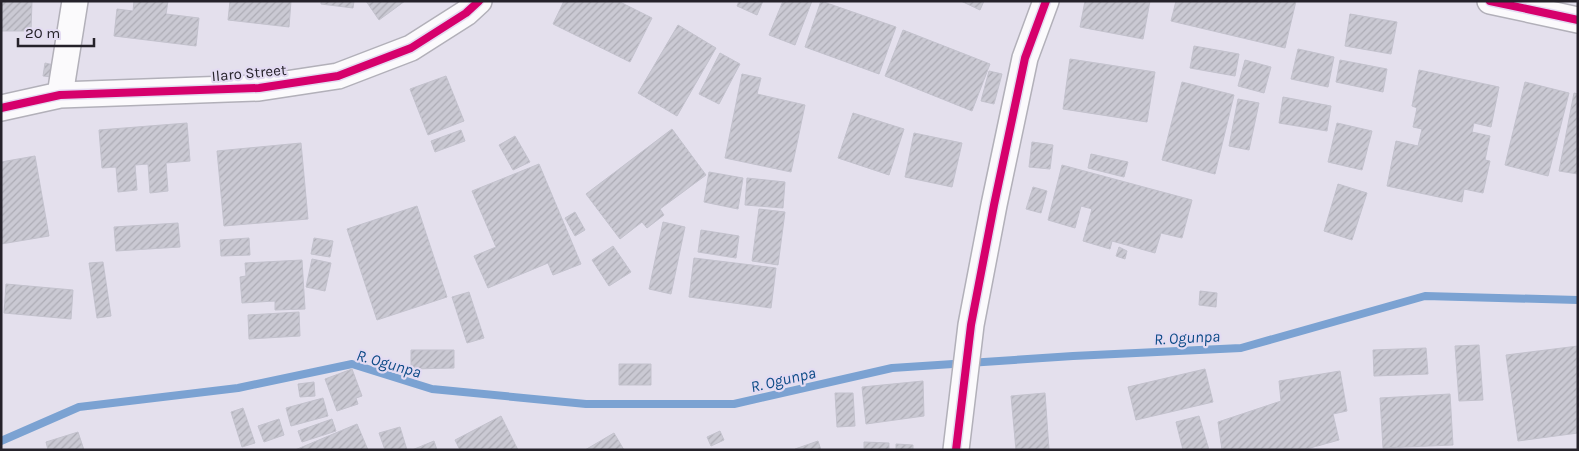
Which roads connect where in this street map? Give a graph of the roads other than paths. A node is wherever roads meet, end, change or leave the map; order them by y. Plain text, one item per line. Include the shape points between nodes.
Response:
1 (75, 1) edge
2 (479, 1) edge
3 (1046, 1) edge
4 (1490, 1) edge
5 (1578, 20) edge
6 (60, 95) junction
7 (1, 108) edge
8 (956, 450) edge

1 - 6 street
2 - 6 street, Ilaro Street via 411,48 338,76 259,88
3 - 8 street via 1025,58 994,205 972,325
4 - 5 street
6 - 7 street, Ilaro Street

